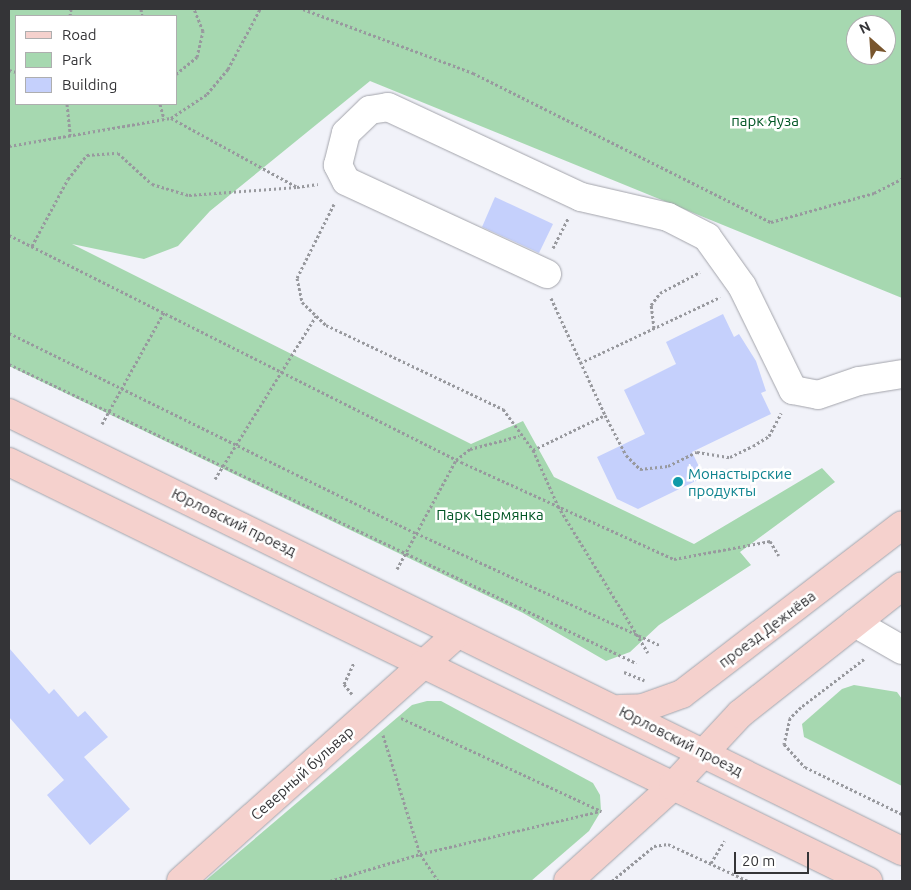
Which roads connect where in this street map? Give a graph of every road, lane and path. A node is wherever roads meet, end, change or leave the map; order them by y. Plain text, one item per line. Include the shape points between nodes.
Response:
1 (194, 9) edge
2 (260, 9) edge
3 (304, 9) edge
4 (178, 72) edge
5 (67, 105) edge
6 (160, 105) edge
7 (171, 118) junction
8 (164, 119) junction
9 (70, 135) junction
10 (9, 146) edge
11 (902, 179) edge
12 (346, 181) junction
13 (297, 187) junction
14 (581, 197) junction
15 (9, 235) edge
16 (32, 246) junction
17 (724, 258) junction
18 (547, 274) junction
19 (742, 286) junction
20 (164, 312) junction
21 (316, 316) junction
22 (654, 328) junction
23 (9, 333) edge
24 (580, 363) junction
25 (9, 364) edge
26 (282, 372) junction
27 (902, 374) edge
28 (120, 390) junction
29 (793, 390) junction
30 (108, 411) junction
31 (9, 413) edge
32 (605, 415) junction
33 (102, 424) dead end
34 (519, 436) junction
35 (237, 445) junction
36 (533, 450) junction
37 (456, 460) junction
38 (9, 462) edge
39 (224, 466) junction
40 (215, 479) dead end
41 (558, 506) junction
42 (902, 525) edge
43 (416, 533) junction
44 (405, 553) junction
45 (779, 556) dead end
46 (397, 569) dead end
47 (902, 586) edge
48 (855, 623) junction
49 (457, 634) junction
50 (636, 634) junction
51 (660, 645) dead end
52 (895, 646) edge
53 (648, 653) dead end
54 (354, 663) dead end
55 (636, 663) dead end
56 (424, 666) junction
57 (354, 696) dead end
58 (620, 709) junction
59 (394, 723) dead end
60 (388, 728) dead end
61 (705, 752) junction
62 (673, 786) junction
63 (902, 814) edge
64 (724, 841) dead end
65 (902, 852) edge
66 (420, 854) junction
67 (711, 863) junction
68 (181, 881) edge
69 (330, 881) edge
70 (438, 881) edge
71 (570, 881) edge
72 (612, 881) edge
73 (748, 881) edge
74 (868, 881) edge

1 - 4 path via 203,31 197,57
2 - 7 path via 228,69 206,94
3 - 11 path via 472,73 771,222 874,193
5 - 9 path
6 - 8 path
7 - 8 path
7 - 13 path
8 - 9 path
9 - 10 path
12 - 13 path
12 - 14 lane via 338,165 346,132 370,110 388,107
12 - 18 lane
12 - 21 path via 297,278 302,302
13 - 16 path via 189,195 152,184 118,153 87,155 68,180
14 - 17 lane via 668,217 707,237
14 - 18 path via 552,250
15 - 16 path
16 - 20 path
17 - 19 lane
17 - 22 path via 660,293 650,305
18 - 24 path via 557,314
19 - 22 path
19 - 29 lane
20 - 26 path
20 - 28 path
21 - 26 path
21 - 34 path via 326,326 503,409
22 - 24 path
23 - 28 path
24 - 32 path
25 - 30 path
26 - 35 path
26 - 37 path
27 - 29 lane via 859,381 818,395
28 - 30 path
28 - 35 path
29 - 32 path via 769,436 753,446 730,457 697,452 668,466 640,470 626,454
30 - 33 path
30 - 39 path
31 - 49 main road, Юрловский проезд
32 - 36 path
34 - 36 path
34 - 37 path via 470,449
35 - 39 path
35 - 43 path
36 - 41 path
37 - 41 path
37 - 43 path
38 - 56 main road
39 - 40 path
39 - 44 path
41 - 45 path via 674,559 770,541
41 - 50 path
42 - 58 main road, проезд Дежнёва via 682,694 643,708
43 - 44 path
43 - 50 path
44 - 46 path
44 - 55 path
47 - 48 main road
48 - 52 lane
48 - 61 main road via 763,694
49 - 56 main road
49 - 58 main road, Юрловский проезд
50 - 51 path
50 - 53 path
52 - 63 path via 800,707 790,718 784,744 805,767
54 - 57 path via 344,684
56 - 62 main road
56 - 68 main road, Северный бульвар
58 - 61 main road, Юрловский проезд
59 - 66 path via 399,717 602,811
60 - 66 path via 382,734
61 - 62 main road
61 - 65 main road, Юрловский проезд
62 - 71 main road
62 - 74 main road
64 - 67 path
66 - 69 path
66 - 70 path
67 - 72 path via 668,844 654,846
67 - 73 path

